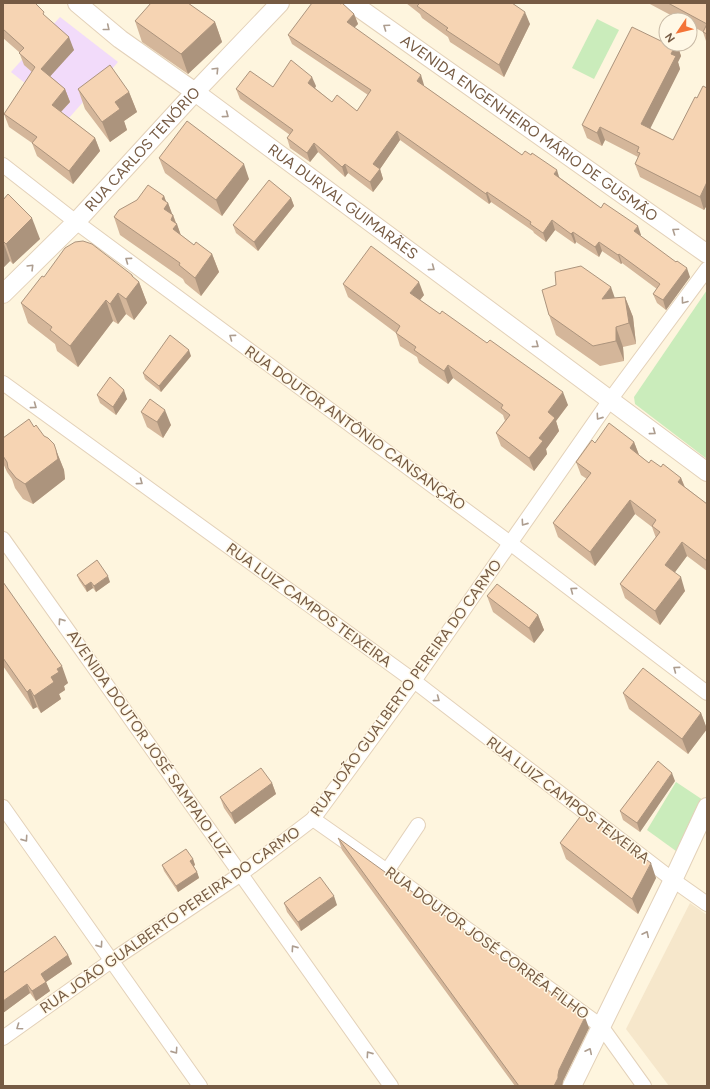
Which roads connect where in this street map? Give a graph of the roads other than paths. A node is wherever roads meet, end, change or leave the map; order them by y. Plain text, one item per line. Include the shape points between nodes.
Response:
1 (77, 3) edge
2 (280, 3) edge
3 (352, 3) edge
4 (195, 92) junction
5 (3, 164) edge
6 (76, 222) junction
7 (707, 254) edge
8 (707, 269) edge
9 (3, 294) edge
10 (5, 387) edge
11 (610, 400) junction
12 (707, 472) edge
13 (3, 539) edge
14 (510, 543) junction
15 (414, 681) junction
16 (707, 693) edge
17 (3, 807) edge
18 (707, 807) edge
19 (313, 819) junction
20 (418, 825) dead end
21 (387, 871) junction
22 (241, 874) junction
23 (673, 880) junction
24 (707, 904) edge
25 (111, 961) junction
26 (601, 1026) junction
27 (3, 1038) edge
28 (200, 1086) edge
29 (391, 1086) edge
30 (572, 1086) edge
31 (644, 1086) edge

1 -> 4 street, RUA DURVAL GUIMARÃES via 120,39
4 -> 2 street, RUA CARLOS TENÓRIO
7 -> 3 street, AVENIDA ENGENHEIRO MÁRIO DE GUSMÃO
4 - 6 street, RUA CARLOS TENÓRIO
4 -> 11 street, RUA DURVAL GUIMARÃES
5 - 6 street, RUA DOUTOR ANTÔNIO CANSANÇÃO
9 -> 6 street, RUA CARLOS TENÓRIO
14 -> 6 street, RUA DOUTOR ANTÔNIO CANSANÇÃO
8 -> 11 street, RUA JOÃO GUALBERTO PEREIRA DO CARMO
10 -> 15 street, RUA LUIZ CAMPOS TEIXEIRA
11 -> 12 street, RUA DURVAL GUIMARÃES
11 -> 14 street, RUA JOÃO GUALBERTO PEREIRA DO CARMO
22 -> 13 street, AVENIDA DOUTOR JOSÉ SAMPAIO LUZ
14 - 15 street, RUA JOÃO GUALBERTO PEREIRA DO CARMO
16 -> 14 street, RUA DOUTOR ANTÔNIO CANSANÇÃO
15 - 19 street, RUA JOÃO GUALBERTO PEREIRA DO CARMO
15 -> 23 street, RUA LUIZ CAMPOS TEIXEIRA
17 -> 25 street
18 - 23 street
19 - 21 street, RUA DOUTOR JOSÉ CORRÊA FILHO
19 - 22 street, RUA JOÃO GUALBERTO PEREIRA DO CARMO
20 - 21 street
21 - 26 street, RUA DOUTOR JOSÉ CORRÊA FILHO
22 - 25 street, RUA JOÃO GUALBERTO PEREIRA DO CARMO
29 -> 22 street, AVENIDA DOUTOR JOSÉ SAMPAIO LUZ
23 - 24 street, RUA LUIZ CAMPOS TEIXEIRA
26 -> 23 street
25 -> 27 street, RUA JOÃO GUALBERTO PEREIRA DO CARMO
25 -> 28 street
30 -> 26 street
26 - 31 street, RUA DOUTOR JOSÉ CORRÊA FILHO

